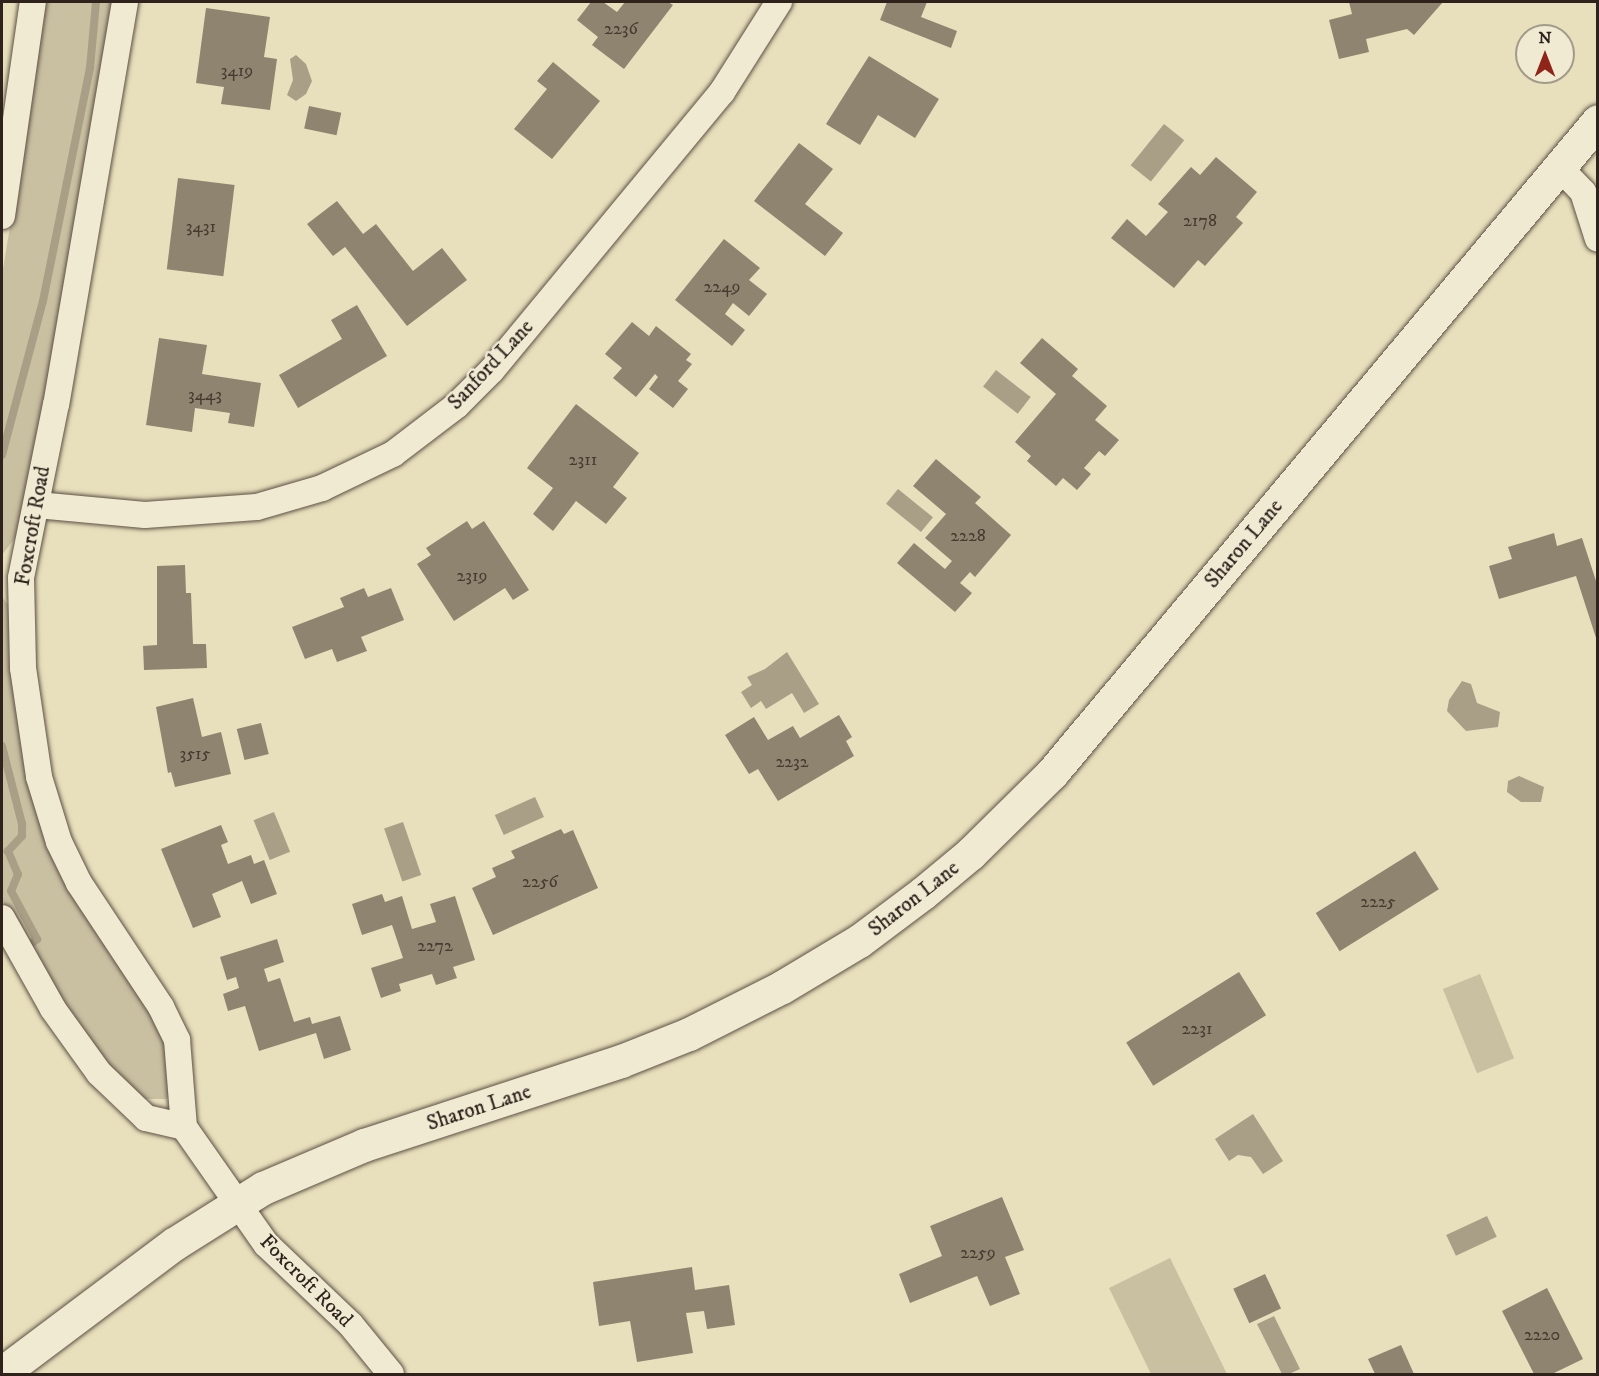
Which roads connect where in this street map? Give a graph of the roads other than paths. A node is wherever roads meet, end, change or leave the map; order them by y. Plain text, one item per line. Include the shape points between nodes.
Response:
1 (33, 2) edge
2 (125, 2) edge
3 (778, 2) edge
4 (1598, 122) edge
5 (1559, 167) junction
6 (2, 216) edge
7 (1598, 239) edge
8 (37, 505) junction
9 (2, 918) edge
10 (184, 1127) junction
11 (236, 1202) junction
12 (2, 1373) edge
13 (391, 1374) edge

1 - 6 street
2 - 8 street, Foxcroft Road
3 - 8 street, Sanford Lane via 722,92 492,370 457,405 393,454 322,488 248,508 145,515
4 - 5 main road, Sharon Lane
5 - 7 street via 1583,192
5 - 11 main road, Sharon Lane via 1052,773 971,853 923,893 859,941 782,987 688,1034 621,1061 312,1164
8 - 10 street, Foxcroft Road via 21,578 20,618 27,707 39,777 59,842 79,883 161,1006 177,1040
9 - 10 street via 53,1009 99,1073 146,1118
10 - 11 street, Foxcroft Road
11 - 12 main road, Sharon Lane
11 - 13 street, Foxcroft Road via 266,1244 351,1325

